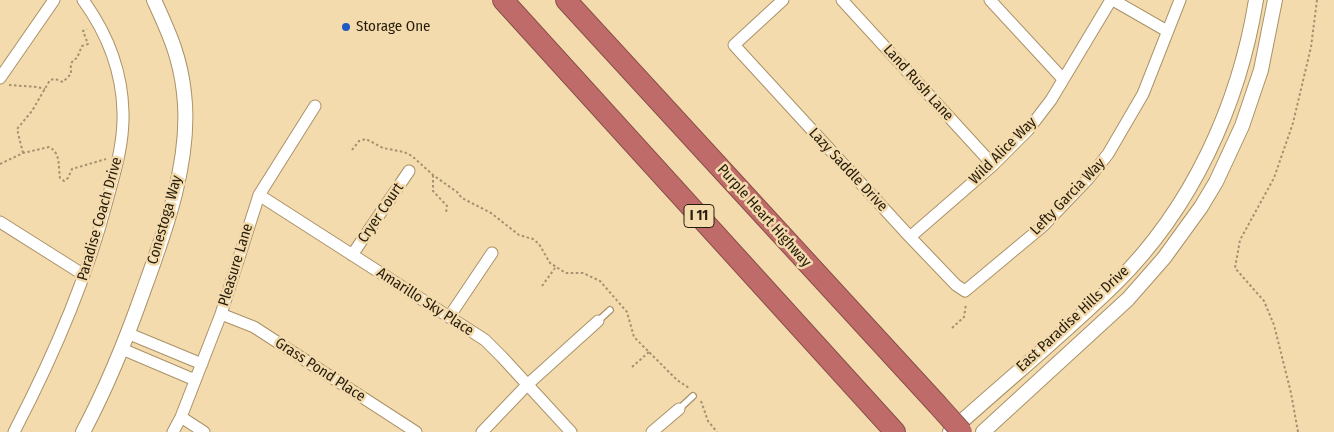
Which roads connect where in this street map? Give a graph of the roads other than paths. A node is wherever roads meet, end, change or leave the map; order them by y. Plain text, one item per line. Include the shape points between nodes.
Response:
1 (54, 0) edge
2 (83, 0) edge
3 (154, 0) edge
4 (504, 0) edge
5 (566, 0) edge
6 (842, 0) edge
7 (990, 0) edge
8 (1112, 0) edge
9 (1180, 0) edge
10 (1256, 0) edge
11 (1275, 0) edge
12 (779, 1) edge
13 (1167, 31) junction
14 (1063, 79) junction
15 (3, 81) edge
16 (315, 106) dead end
17 (993, 165) junction
18 (409, 171) dead end
19 (258, 195) junction
20 (2, 227) edge
21 (910, 237) junction
22 (492, 253) dead end
23 (352, 256) junction
24 (84, 275) junction
25 (965, 291) joint
26 (610, 310) dead end
27 (220, 314) junction
28 (448, 316) junction
29 (598, 321) joint
30 (127, 333) junction
31 (122, 349) junction
32 (171, 351) junction
33 (202, 364) junction
34 (165, 367) junction
35 (195, 380) junction
36 (528, 384) junction
37 (692, 396) dead end
38 (679, 409) joint
39 (181, 417) junction
40 (14, 432) edge
41 (83, 432) edge
42 (173, 432) edge
43 (204, 432) edge
44 (416, 432) edge
45 (482, 432) edge
46 (571, 432) edge
47 (652, 432) edge
48 (896, 432) edge
49 (950, 432) edge
50 (962, 432) edge
51 (983, 432) edge

1 - 15 street
2 - 24 street, Paradise Coach Drive via 112,52 123,112 121,146
3 - 30 street, Conestoga Way via 175,47 180,68 185,95 185,132 178,179 162,236
4 - 48 highway, I 11
5 - 50 highway, Purple Heart Highway, bridge
6 - 17 street, Land Rush Lane
7 - 14 street
8 - 13 street
8 - 14 street, Wild Alice Way
9 - 13 street, Lefty Garcia Way
10 - 49 street, East Paradise Hills Drive via 1251,34 1224,120 1198,174 1170,218 1116,282
11 - 51 street, East Paradise Hills Drive via 1261,70 1242,126 1201,207 1164,258 1128,299
12 - 21 street, Lazy Saddle Drive via 734,45
13 - 25 street, Lefty Garcia Way via 1144,94 1108,154 1042,226
14 - 17 street, Wild Alice Way via 1028,130
16 - 19 street, Pleasure Lane
17 - 21 street, Wild Alice Way
18 - 23 street, Cryer Court
19 - 23 street, Amarillo Sky Place
19 - 27 street, Pleasure Lane
20 - 24 street
21 - 25 street, Lazy Saddle Drive
22 - 28 street
23 - 28 street, Amarillo Sky Place
24 - 40 street, Paradise Coach Drive
26 - 29 lane
27 - 33 street, Pleasure Lane
27 - 44 street, Grass Pond Place via 254,327
28 - 36 street, Amarillo Sky Place via 485,340
29 - 36 street
30 - 31 street, Conestoga Way
30 - 32 street
31 - 34 street
31 - 41 street, Conestoga Way
32 - 33 street
32 - 34 lane
33 - 35 street, Pleasure Lane
34 - 35 street
35 - 39 street, Pleasure Lane
36 - 45 street
36 - 46 street, Amarillo Sky Place
37 - 38 lane
38 - 47 street
39 - 42 street, Pleasure Lane
39 - 43 street

